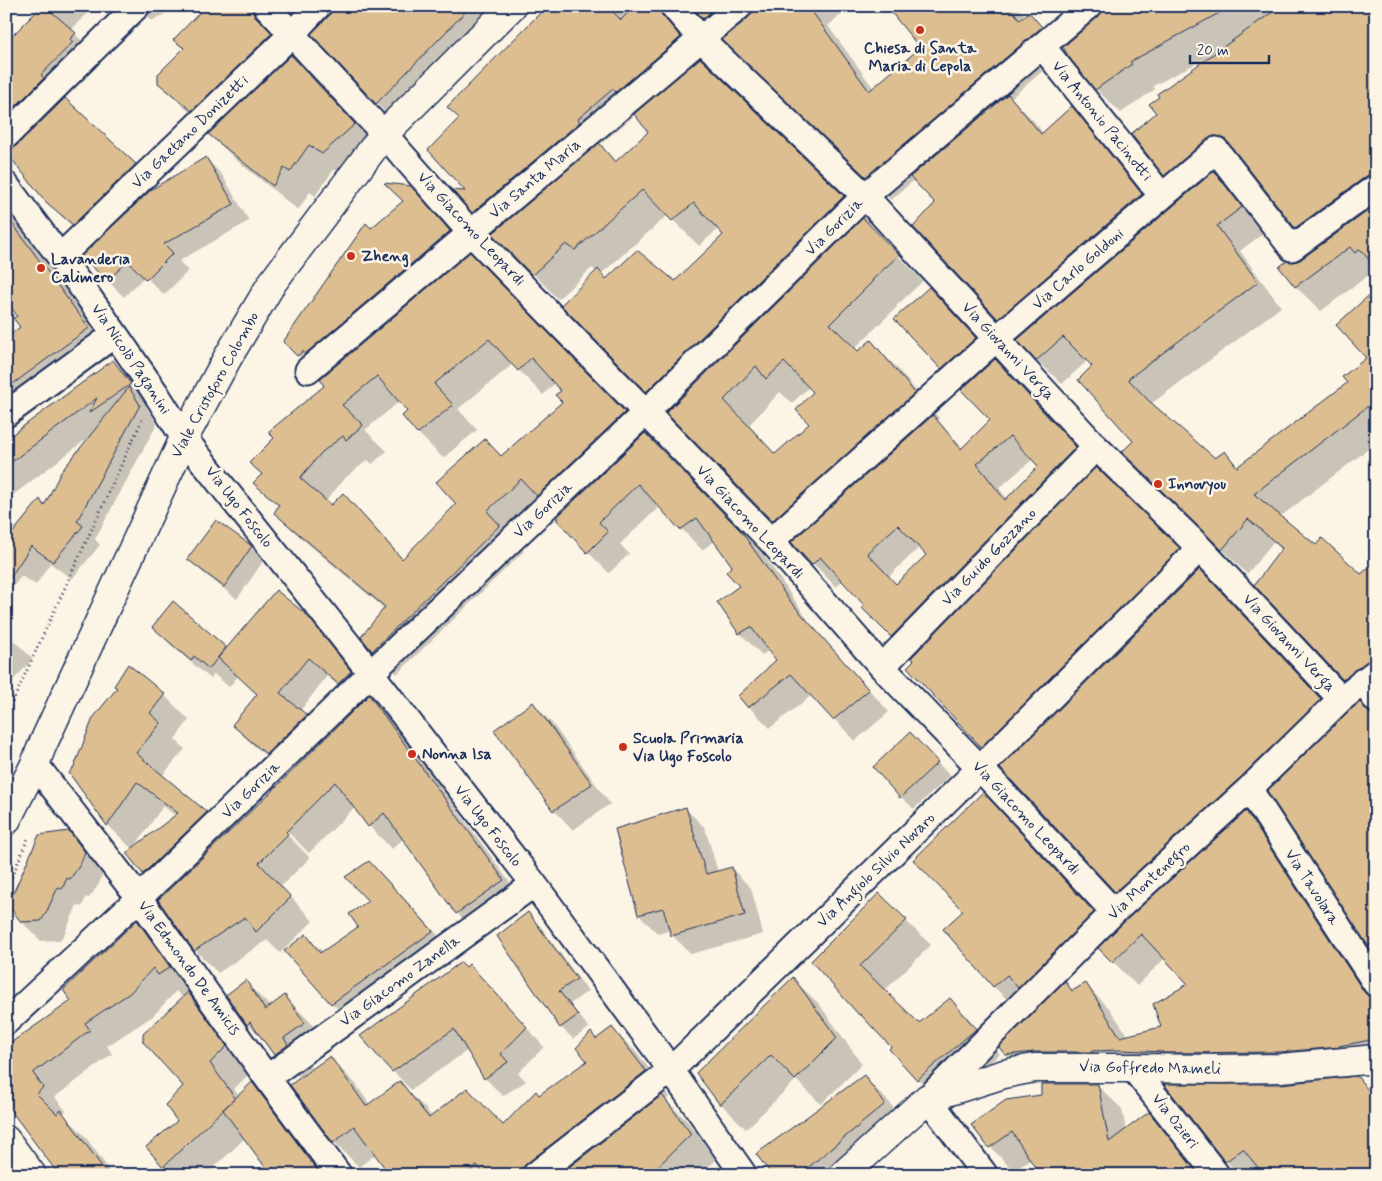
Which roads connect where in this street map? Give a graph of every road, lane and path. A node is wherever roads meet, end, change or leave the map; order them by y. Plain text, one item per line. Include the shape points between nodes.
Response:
1 (137, 6) edge
2 (266, 6) edge
3 (318, 6) edge
4 (512, 6) edge
5 (674, 6) edge
6 (740, 6) edge
7 (1089, 6) edge
8 (292, 34) junction
9 (701, 38) junction
10 (1042, 46) junction
11 (384, 134) junction
12 (6, 136) edge
13 (6, 185) edge
14 (1376, 187) edge
15 (865, 196) junction
16 (1162, 196) junction
17 (472, 233) junction
18 (60, 257) junction
19 (115, 334) junction
20 (997, 338) junction
21 (308, 370) dead end
22 (155, 392) junction
23 (645, 413) junction
24 (6, 414) edge
25 (184, 438) junction
26 (1096, 447) junction
27 (771, 541) junction
28 (1200, 548) junction
29 (882, 667) junction
30 (371, 673) junction
31 (1372, 684) edge
32 (1341, 698) junction
33 (6, 716) edge
34 (35, 764) junction
35 (980, 768) junction
36 (1249, 790) junction
37 (6, 821) edge
38 (31, 832) dead end
39 (534, 884) junction
40 (6, 891) edge
41 (139, 898) junction
42 (1114, 912) junction
43 (1376, 984) edge
44 (6, 1022) edge
45 (1376, 1059) edge
46 (1133, 1068) junction
47 (671, 1070) junction
48 (267, 1078) junction
49 (928, 1098) junction
50 (6, 1140) edge
51 (32, 1175) edge
52 (339, 1175) edge
53 (536, 1175) edge
54 (744, 1175) edge
55 (843, 1175) edge
56 (985, 1175) edge
57 (1217, 1175) edge

1 - 12 street
2 - 8 street, Via Giacomo Leopardi
3 - 8 street, Via Gaetano Donizetti
4 - 11 main road, Viale Cristoforo Colombo
5 - 9 street, Via Giovanni Verga
6 - 9 street, Via Santa Maria
7 - 10 street, Via Gorizia
8 - 11 street, Via Giacomo Leopardi
8 - 18 street, Via Gaetano Donizetti
9 - 15 street, Via Giovanni Verga
9 - 17 street, Via Santa Maria
10 - 15 street, Via Gorizia
10 - 16 street, Via Antonio Pacinotti
11 - 17 street, Via Giacomo Leopardi
11 - 25 main road, Viale Cristoforo Colombo via 272,283
13 - 18 street, Via Nicolò Paganini
14 - 16 street, Via Carlo Goldoni via 1292,248 1216,150
15 - 20 street, Via Giovanni Verga
15 - 23 street, Via Gorizia
16 - 20 street, Via Carlo Goldoni
17 - 21 street, Via Santa Maria
17 - 23 street, Via Giacomo Leopardi
18 - 19 street, Via Nicolò Paganini
19 - 22 street, Via Nicolò Paganini
19 - 24 street
20 - 26 street, Via Giovanni Verga
20 - 27 street, Via Carlo Goldoni
22 - 25 street, Via Nicolò Paganini
22 - 33 path
23 - 27 street, Via Giacomo Leopardi
23 - 30 street, Via Gorizia
25 - 30 street, Via Ugo Foscolo
25 - 34 main road, Viale Cristoforo Colombo
26 - 28 street, Via Giovanni Verga
26 - 29 street, Via Guido Gozzano
27 - 29 street, Via Giacomo Leopardi
28 - 32 street, Via Giovanni Verga
28 - 35 street, Via Angiolo Silvio Novaro
29 - 35 street, Via Giacomo Leopardi
30 - 39 street, Via Ugo Foscolo
30 - 41 street, Via Gorizia
31 - 32 street, Via Montenegro
32 - 36 street, Via Montenegro
34 - 37 main road, Viale Cristoforo Colombo
34 - 41 street, Via Edmondo De Amicis
35 - 42 street, Via Giacomo Leopardi
35 - 47 street, Via Angiolo Silvio Novaro
36 - 42 street, Via Montenegro
36 - 43 street, Via Tavolara
38 - 40 path
39 - 47 street, Via Ugo Foscolo
39 - 48 street, Via Giacomo Zanella
41 - 44 street, Via Gorizia
41 - 48 street, Via Edmondo De Amicis
42 - 49 street, Via Montenegro
45 - 46 main road, Via Goffredo Mameli via 1281,1068
46 - 49 main road, Via Goffredo Mameli via 1034,1068
46 - 57 street, Via Ozieri
47 - 53 street, Via Angiolo Silvio Novaro
47 - 54 street, Via Ugo Foscolo
48 - 52 street, Via Edmondo De Amicis
49 - 55 main road
49 - 56 street
50 - 51 main road

